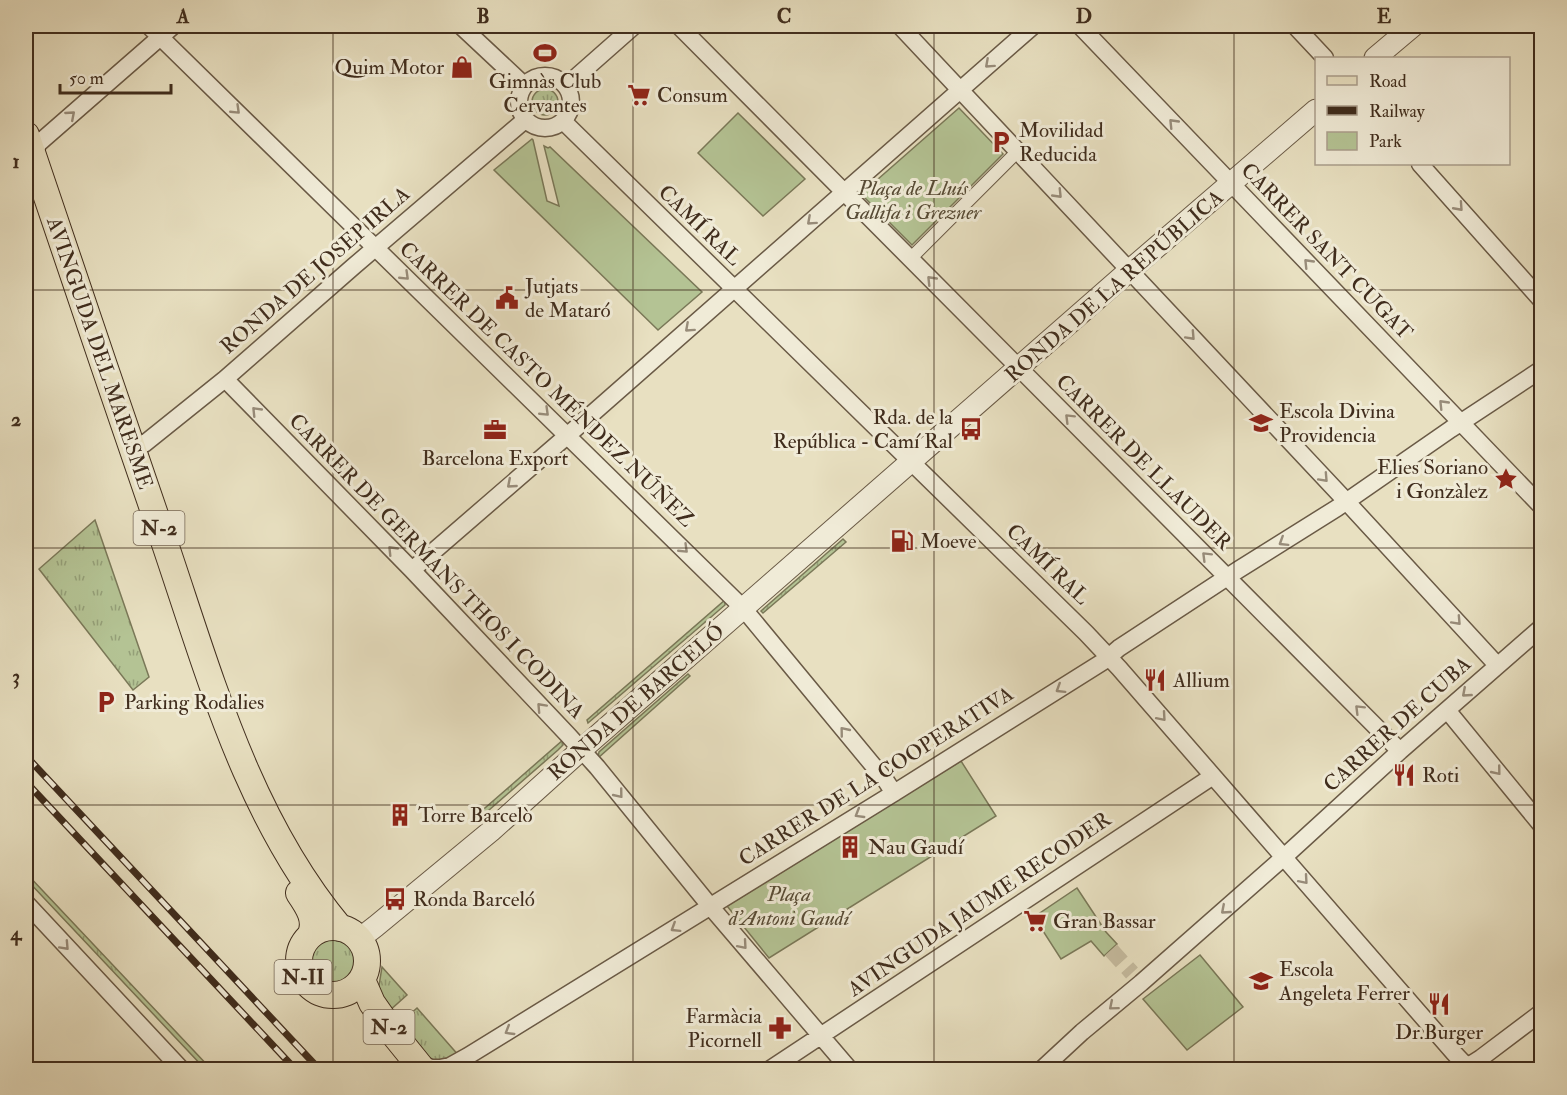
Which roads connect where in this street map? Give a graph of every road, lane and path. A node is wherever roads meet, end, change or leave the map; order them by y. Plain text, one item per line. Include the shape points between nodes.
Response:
1 (461, 26) edge
2 (634, 26) edge
3 (679, 26) edge
4 (900, 26) edge
5 (1033, 26) edge
6 (1080, 26) edge
7 (1295, 26) edge
8 (1413, 26) edge
9 (161, 29) edge
10 (1323, 57) edge
11 (1376, 57) edge
12 (524, 86) junction
13 (566, 86) junction
14 (960, 90) junction
15 (1315, 112) edge
16 (525, 120) junction
17 (563, 121) junction
18 (1017, 152) junction
19 (28, 157) edge
20 (1421, 165) edge
21 (1231, 184) junction
22 (843, 192) junction
23 (376, 247) junction
24 (910, 259) junction
25 (1130, 270) junction
26 (733, 289) junction
27 (1542, 301) edge
28 (1018, 368) junction
29 (1542, 369) edge
30 (225, 379) junction
31 (1461, 423) junction
32 (568, 435) junction
33 (131, 443) junction
34 (911, 461) junction
35 (1346, 501) junction
36 (1542, 507) edge
37 (412, 570) junction
38 (1227, 578) junction
39 (744, 608) junction
40 (1542, 627) edge
41 (1109, 657) junction
42 (1497, 665) junction
43 (1447, 710) junction
44 (581, 750) junction
45 (1400, 751) junction
46 (1214, 776) junction
47 (894, 793) junction
48 (1540, 822) edge
49 (1284, 857) junction
50 (26, 903) edge
51 (710, 906) junction
52 (349, 932) junction
53 (310, 936) junction
54 (352, 987) junction
55 (1542, 1012) edge
56 (821, 1036) junction
57 (415, 1067) edge
58 (1466, 1069) edge
59 (182, 1070) edge
60 (769, 1070) edge
61 (850, 1070) edge
62 (1041, 1070) edge

1 - 12 street
2 - 13 street
3 - 22 street, CARRER DE LLAUDER
4 - 14 street
5 -> 14 street
21 -> 6 street, CARRER SANT CUGAT
7 - 10 street
8 - 11 street
19 -> 9 street
9 -> 23 street, CARRER DE CASTO MÉNDEZ NÚÑEZ
12 - 13 street via 534,77 545,75
12 - 16 street via 518,103
13 - 17 street via 571,107
14 - 18 street
14 - 22 street
15 - 21 street, RONDA DE LA REPÚBLICA
16 - 17 street via 543,129
16 - 23 street, RONDA DE JOSEP IRLA
17 - 26 street, CAMÍ RAL
18 - 24 street
18 -> 25 street
19 - 33 main road, AVINGUDA DEL MARESME / N-2
19 - 53 main road, AVINGUDA DEL MARESME / N-2 via 189,659 249,809 310,912 314,922
20 -> 27 street
21 - 25 street, RONDA DE LA REPÚBLICA
31 -> 21 street, CARRER SANT CUGAT
22 - 24 street, CARRER DE LLAUDER
22 -> 26 street
23 - 30 street, RONDA DE JOSEP IRLA
23 -> 32 street, CARRER DE CASTO MÉNDEZ NÚÑEZ
28 -> 24 street, CARRER DE LLAUDER
25 - 28 street, RONDA DE LA REPÚBLICA
25 -> 35 street
26 -> 32 street
26 - 34 street, CAMÍ RAL
28 - 34 street, RONDA DE LA REPÚBLICA
38 -> 28 street, CARRER DE LLAUDER
29 - 31 street, CARRER DE LA COOPERATIVA
30 - 33 street, RONDA DE JOSEP IRLA via 144,444
37 -> 30 street, CARRER DE GERMANS THOS I CODINA
31 - 35 street, CARRER DE LA COOPERATIVA
31 - 36 street, CARRER SANT CUGAT
32 -> 37 street
32 -> 39 street, CARRER DE CASTO MÉNDEZ NÚÑEZ
33 - 52 main road, AVINGUDA DEL MARESME / N-2 via 239,755 293,862 324,908
34 - 39 street, RONDA DE BARCELÓ
34 - 41 street, CAMÍ RAL
35 -> 38 street, CARRER DE LA COOPERATIVA
35 -> 42 street
44 -> 37 street, CARRER DE GERMANS THOS I CODINA
38 - 41 street, CARRER DE LA COOPERATIVA
45 -> 38 street, CARRER DE LLAUDER
39 - 44 street, RONDA DE BARCELÓ
47 -> 39 street, CARRER DE CASTO MÉNDEZ NÚÑEZ
40 - 42 street, CARRER DE CUBA
41 -> 46 street, CAMÍ RAL
41 -> 47 street, CARRER DE LA COOPERATIVA
42 -> 43 street, CARRER DE CUBA
43 - 45 street, CARRER DE CUBA
43 -> 48 street
44 -> 51 street, CARRER DE GERMANS THOS I CODINA
44 - 52 street, RONDA DE BARCELÓ via 376,926 367,933
45 - 49 street, CARRER DE CUBA
46 - 49 street, CAMÍ RAL
46 - 56 street, AVINGUDA JAUME RECODER
47 -> 51 street, CARRER DE LA COOPERATIVA
49 -> 58 street, CAMÍ RAL
49 -> 62 street, CARRER DE CUBA via 1137,978
50 -> 59 street
51 -> 56 street, CARRER DE GERMANS THOS I CODINA
51 -> 57 street, CARRER DE LA COOPERATIVA via 450,1066
52 - 53 main road, N-II via 324,928
52 - 54 main road, N-II via 363,944 367,962 366,971
53 - 54 main road, N-II via 298,960 308,985 332,996
54 - 57 main road, N-2 via 372,1002
55 - 58 street
56 - 60 street, AVINGUDA JAUME RECODER
56 - 61 street, CARRER DE GERMANS THOS I CODINA

